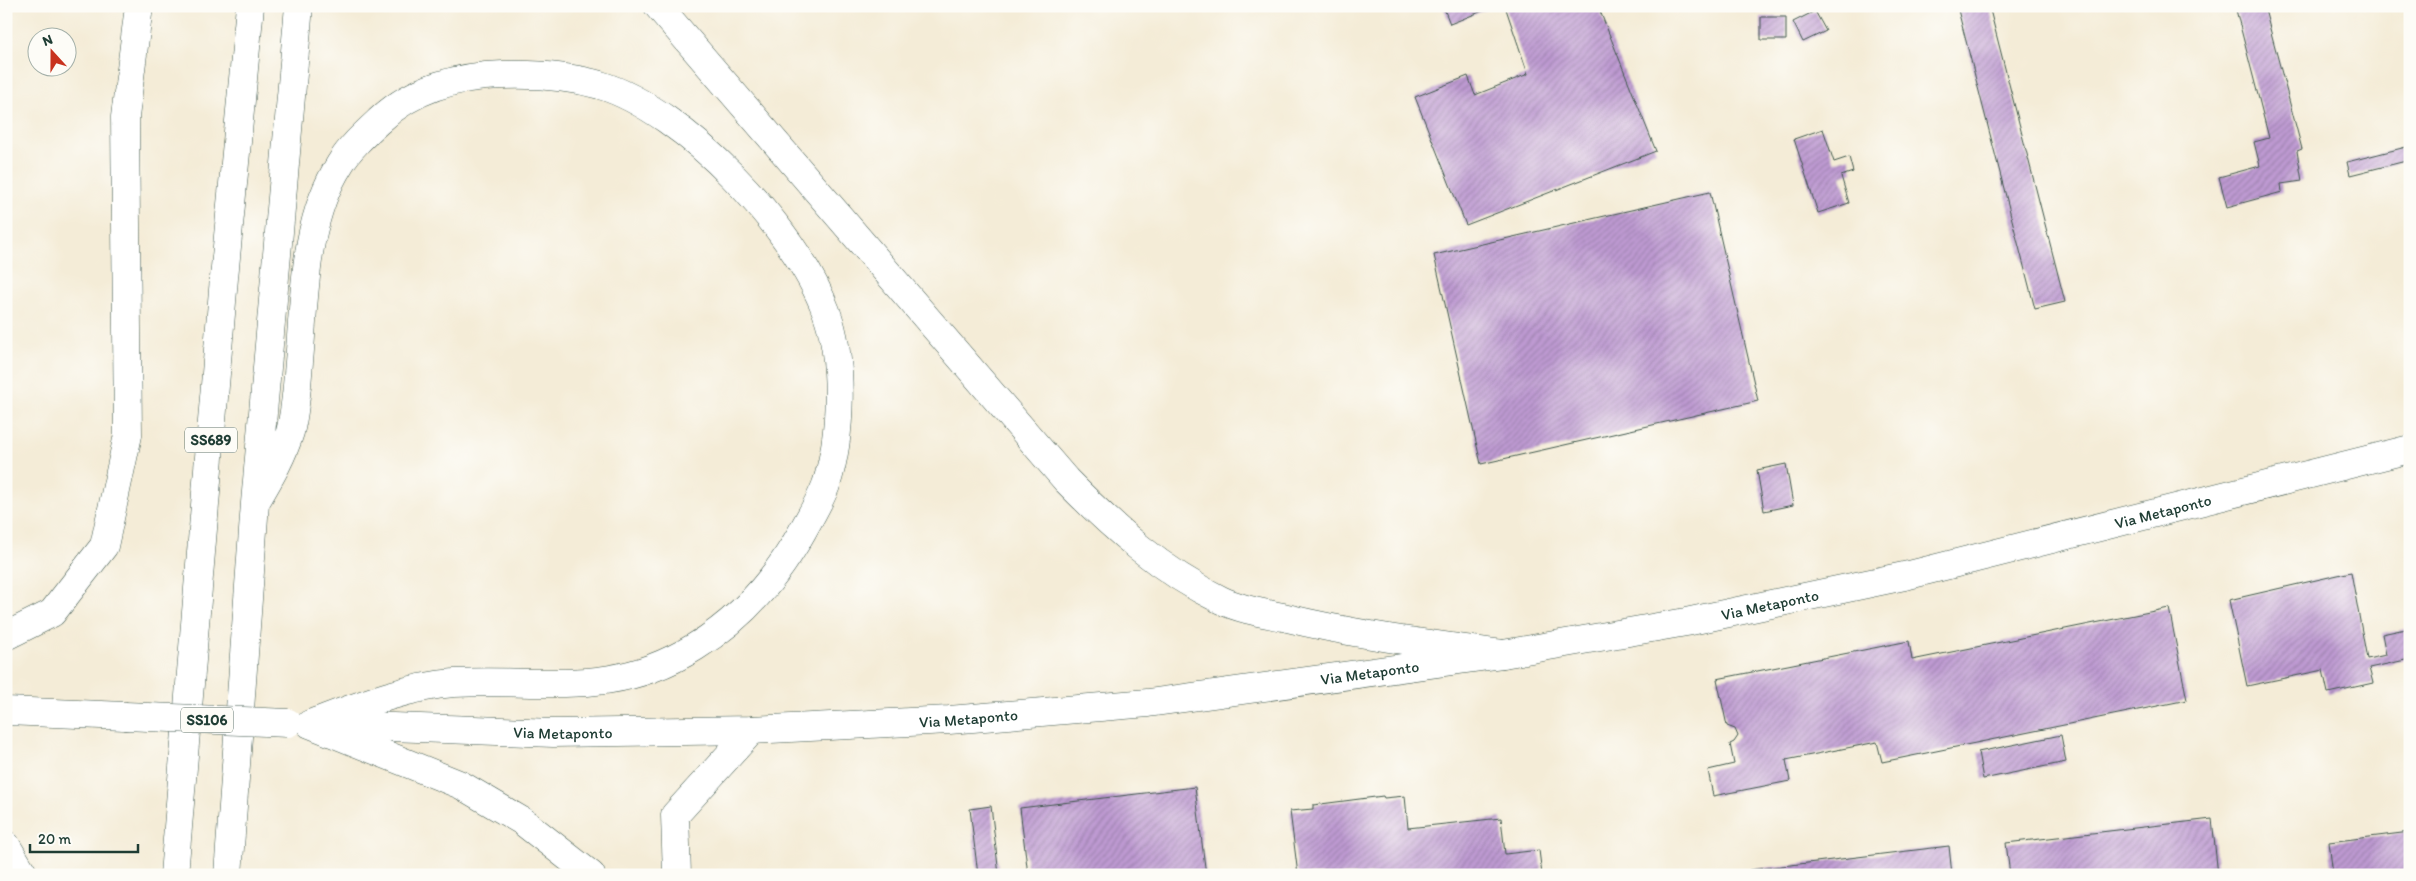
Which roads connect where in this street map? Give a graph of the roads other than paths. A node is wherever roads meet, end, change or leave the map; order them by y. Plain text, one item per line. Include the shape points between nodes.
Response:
1 (139, 6) edge
2 (250, 6) edge
3 (299, 6) edge
4 (658, 6) edge
5 (2410, 450) edge
6 (255, 503) junction
7 (6, 636) edge
8 (1503, 654) junction
9 (6, 711) edge
10 (299, 724) junction
11 (752, 730) junction
12 (6, 845) edge
13 (24, 875) edge
14 (174, 875) edge
15 (228, 875) edge
16 (590, 875) edge
17 (677, 875) edge

1 - 7 main road via 125,117 128,435 104,546 52,613
2 - 14 main road, SS689
3 - 6 main road, SS689
4 - 8 main road via 1066,480 1109,523 1146,553 1183,580 1223,601 1335,630
5 - 8 main road, Via Metaponto via 1909,576 1686,622
6 - 10 main road via 281,458 291,426 307,263 315,225 339,165 385,115 413,95 446,83 483,76 568,77 604,86 642,104 703,148 763,210 790,244 826,311 835,344 839,381 833,453 826,486 790,553 764,590 730,622 693,648 627,677 583,684 453,684 417,689
6 - 15 main road, SS689
8 - 11 main road, Via Metaponto via 1148,703 949,720
9 - 10 main road, SS106, bridge
10 - 11 main road, Via Metaponto via 553,733
10 - 16 main road via 461,785 522,821
11 - 17 main road via 675,815
12 - 13 main road

